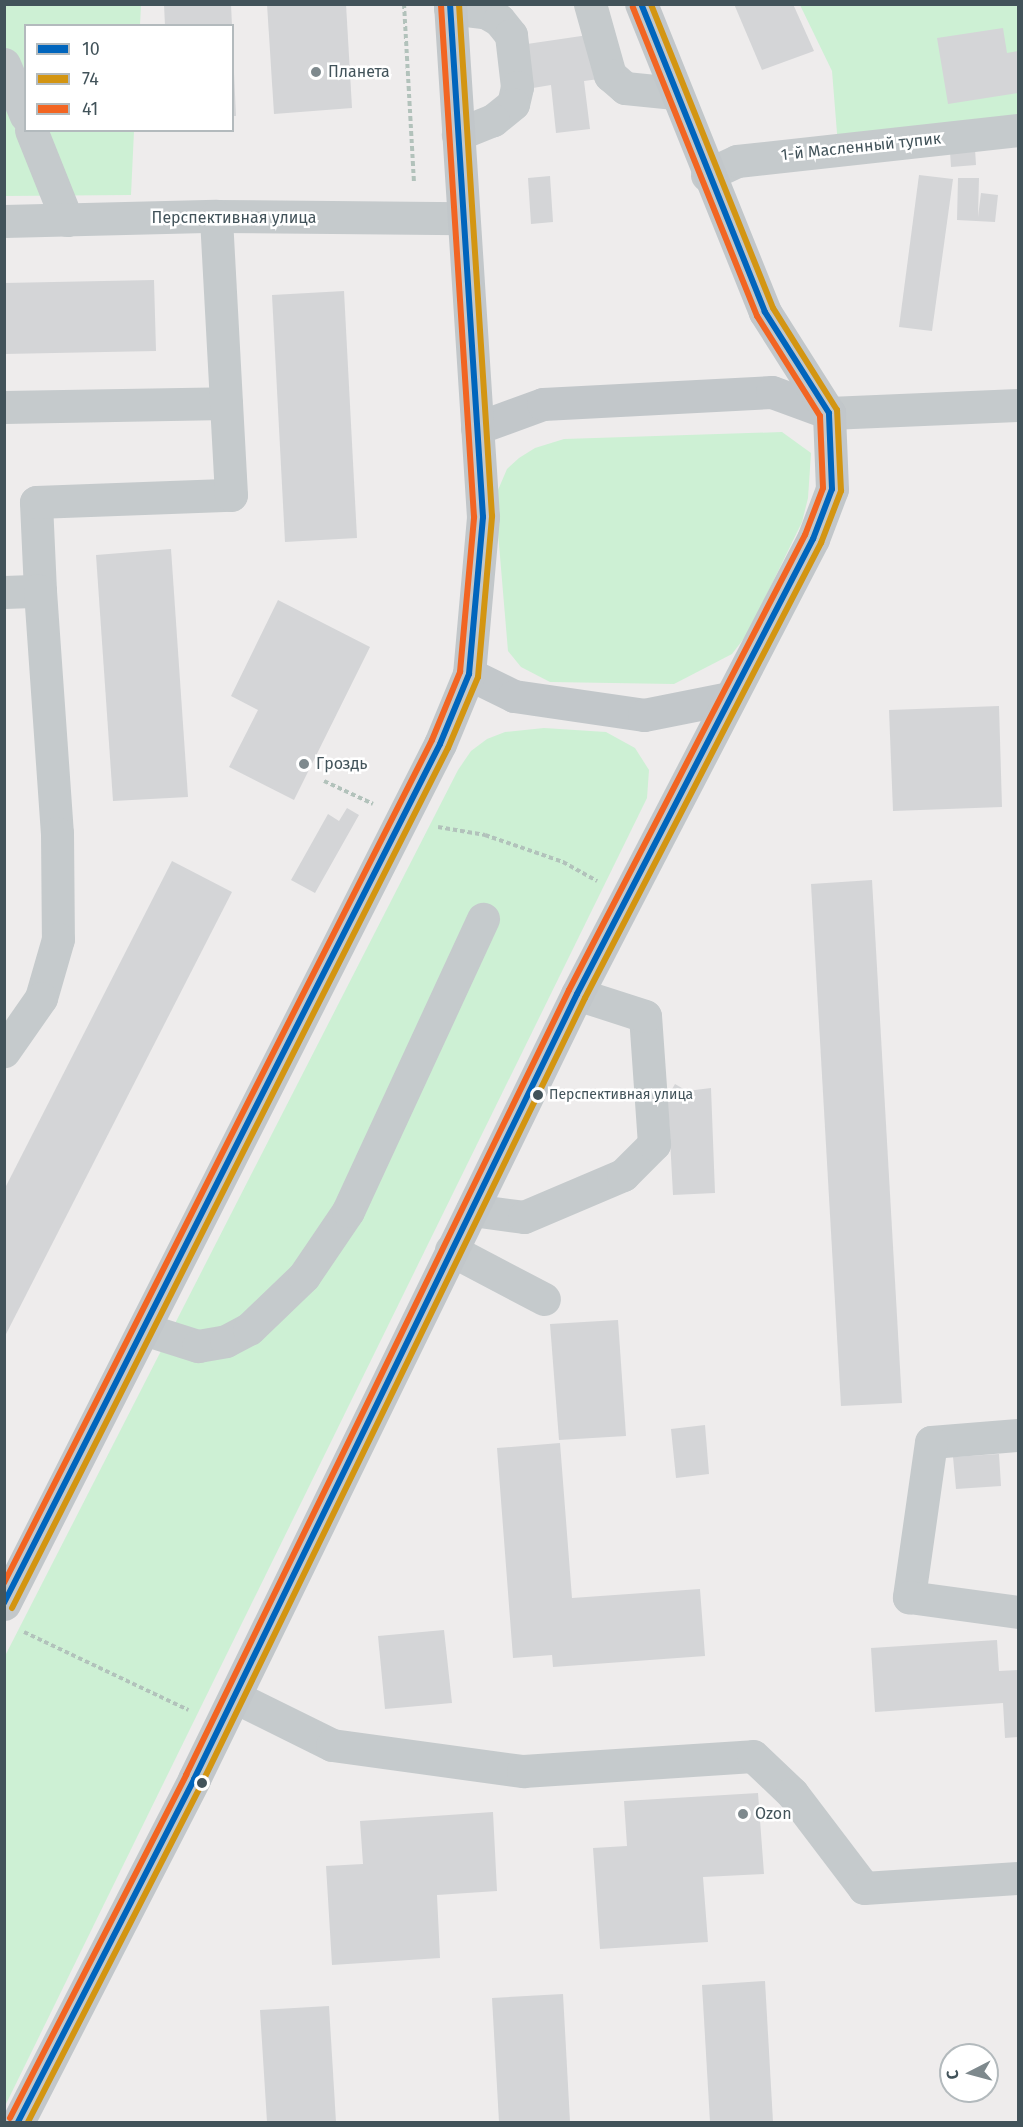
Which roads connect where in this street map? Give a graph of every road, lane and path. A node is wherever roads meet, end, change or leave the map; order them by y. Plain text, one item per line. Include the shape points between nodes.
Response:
1 (404, 4) edge
2 (590, 4) edge
3 (641, 4) edge
4 (450, 6) edge
5 (6, 70) edge
6 (675, 93) junction
7 (24, 111) edge
8 (1018, 130) edge
9 (32, 132) edge
10 (458, 134) junction
11 (707, 175) junction
12 (216, 216) junction
13 (463, 218) junction
14 (416, 219) junction
15 (67, 220) junction
16 (4, 221) edge
17 (226, 402) junction
18 (1018, 405) edge
19 (4, 407) edge
20 (829, 413) junction
21 (477, 428) junction
22 (40, 591) junction
23 (4, 592) edge
24 (469, 674) junction
25 (729, 698) junction
26 (324, 782) dead end
27 (373, 804) dead end
28 (425, 824) dead end
29 (599, 882) dead end
30 (483, 920) dead end
31 (577, 994) junction
32 (4, 1051) edge
33 (472, 1210) junction
34 (451, 1250) junction
35 (544, 1299) dead end
36 (144, 1329) junction
37 (1018, 1435) edge
38 (1018, 1612) edge
39 (8, 1615) edge
40 (235, 1697) junction
41 (195, 1713) dead end
42 (1018, 1878) edge
43 (18, 2122) edge

1 - 14 path
2 - 6 street via 610,75 625,88
3 - 6 main road
4 - 10 main road
4 - 10 street via 485,12 500,20 511,35 517,87 513,104 493,120
5 - 7 street
6 - 11 main road
8 - 11 street, 1-й Масленный тупик via 737,161
9 - 15 street
10 - 13 main road
11 - 20 main road via 765,312
12 - 14 street, Перспективная улица
12 - 15 street, Перспективная улица
12 - 17 street
13 - 14 street, Перспективная улица
13 - 21 main road
15 - 16 street, Перспективная улица
17 - 19 street
17 - 22 street via 231,495 36,502
18 - 20 street
20 - 21 main road via 772,392 543,404
20 - 25 main road via 832,489 813,539
21 - 24 main road via 483,517
22 - 23 street
22 - 32 street via 57,833 58,939 41,998
24 - 25 main road via 514,696 644,716
24 - 36 main road via 440,744
25 - 31 main road
26 - 27 path
28 - 29 path via 485,835 563,862
30 - 36 street via 348,1211 304,1276 249,1329 226,1341 198,1346
31 - 33 main road
31 - 33 street via 645,1016 654,1144 623,1175 524,1217
33 - 34 main road
34 - 35 street
34 - 40 main road
36 - 39 main road
37 - 38 street via 931,1442 909,1597
39 - 41 path
40 - 42 street via 332,1745 524,1771 753,1755 792,1792 864,1888
40 - 43 main road

